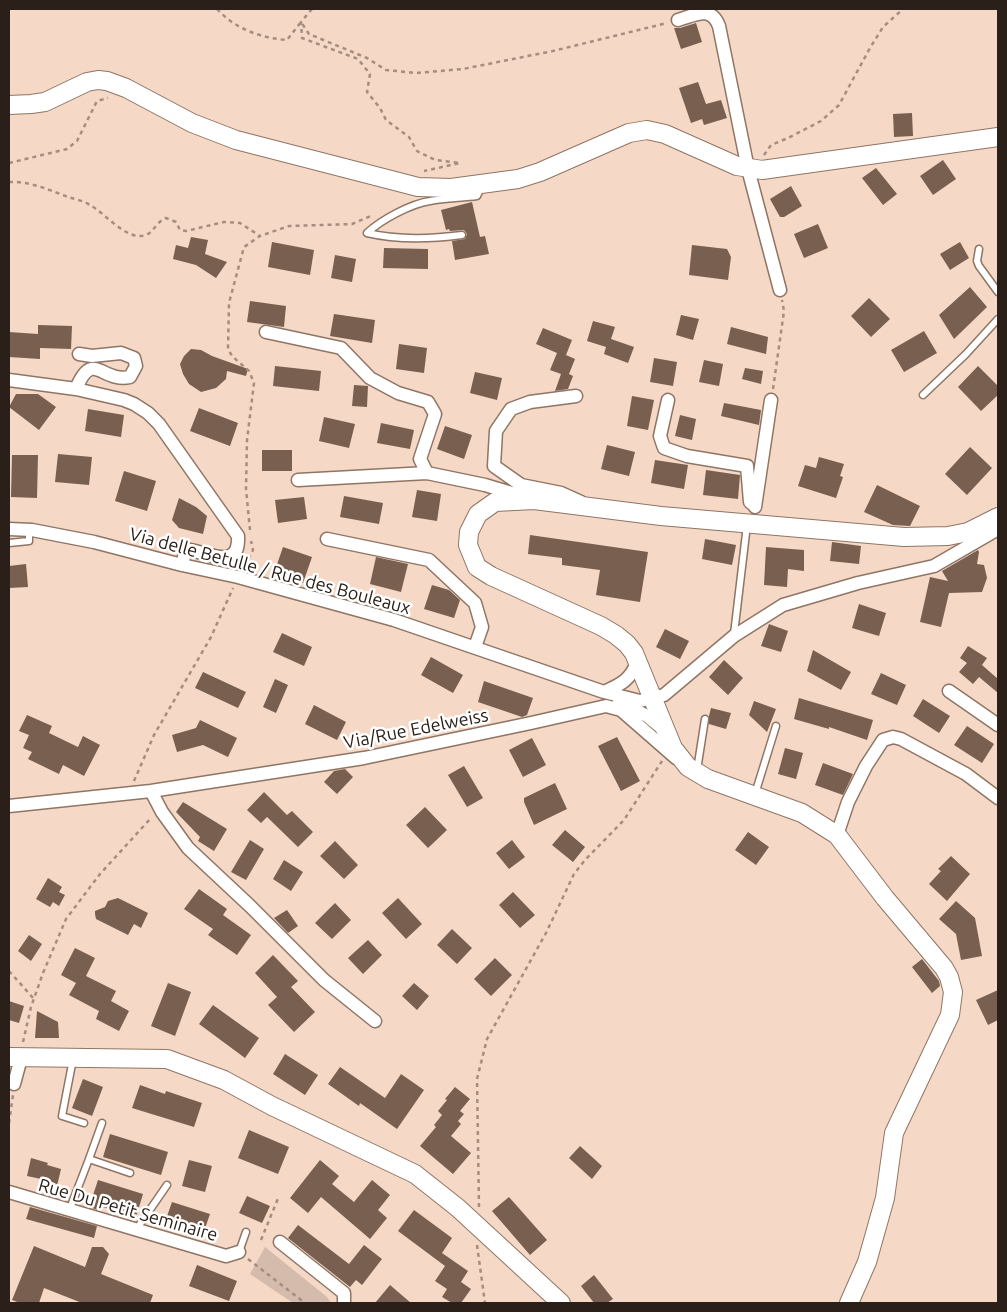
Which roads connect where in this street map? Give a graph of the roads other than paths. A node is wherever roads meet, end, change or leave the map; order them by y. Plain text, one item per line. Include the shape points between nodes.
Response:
1 (678, 20) road end
2 (9, 105) edge
3 (998, 137) edge
4 (755, 170) junction
5 (483, 185) junction
6 (462, 235) dead end
7 (979, 249) dead end
8 (780, 290) road end
9 (998, 292) edge
10 (998, 319) edge
11 (266, 332) dead end
12 (79, 354) dead end
13 (9, 380) edge
14 (76, 389) junction
15 (922, 395) dead end
16 (576, 396) dead end
17 (668, 400) dead end
18 (771, 400) road end
19 (427, 473) junction
20 (298, 480) dead end
21 (534, 500) junction
22 (755, 506) junction
23 (594, 508) junction
24 (998, 517) edge
25 (750, 524) junction
26 (9, 529) edge
27 (998, 529) edge
28 (29, 530) junction
29 (327, 539) dead end
30 (9, 542) edge
31 (182, 565) junction
32 (734, 636) junction
33 (475, 647) junction
34 (638, 661) junction
35 (949, 691) dead end
36 (604, 692) junction
37 (652, 699) junction
38 (705, 720) dead end
39 (998, 725) edge
40 (776, 726) dead end
41 (666, 732) junction
42 (692, 770) junction
43 (151, 791) junction
44 (754, 796) junction
45 (998, 798) edge
46 (9, 806) edge
47 (837, 835) junction
48 (375, 1021) dead end
49 (15, 1057) edge
50 (73, 1058) junction
51 (14, 1084) road end
52 (84, 1123) dead end
53 (102, 1123) dead end
54 (89, 1159) junction
55 (130, 1173) dead end
56 (166, 1185) dead end
57 (9, 1192) edge
58 (69, 1211) junction
59 (135, 1231) junction
60 (246, 1232) dead end
61 (280, 1242) dead end
62 (238, 1252) joint
63 (344, 1303) edge
64 (561, 1303) edge
65 (849, 1303) edge

1 - 4 street via 708,13 716,18
2 - 5 main road via 45,102 87,82 108,81 192,123 236,140 418,187
3 - 4 main road
4 - 5 main road via 737,166 665,134 647,130 629,133 540,172
4 - 8 street
5 - 6 lane via 477,196 428,201 375,225 367,233 434,238
7 - 9 lane via 977,261
10 - 15 lane
11 - 19 street via 341,348 370,378 398,393 428,402 434,414 420,459
12 - 14 street via 92,356 121,352 134,358 136,366 130,377 120,379 93,368 86,370
13 - 14 street
14 - 31 street via 124,400 148,413 234,529 239,545 235,553 219,558 190,550 185,553
16 - 23 street via 530,402 511,409 496,432 494,466 521,485 561,493
17 - 22 street via 660,436 664,448 687,456 747,466 750,502
18 - 22 street
19 - 20 street
19 - 21 street via 485,485
21 - 23 main road
21 - 34 main road via 495,502 478,514 469,532 468,545 477,567 601,626 627,644
22 - 25 street
23 - 25 main road
24 - 25 main road via 968,532 948,536 904,537
25 - 32 lane
26 - 28 street, Via delle Betulle / Rue des Bouleaux
27 - 32 street via 934,566 858,583 784,605
28 - 30 lane via 29,541
28 - 31 street, Via delle Betulle / Rue des Bouleaux via 94,542
29 - 33 street via 429,560 475,603 482,627
31 - 33 street, Via delle Betulle / Rue des Bouleaux via 394,620
32 - 37 street via 664,695
33 - 36 street, Via delle Betulle / Rue des Bouleaux
34 - 36 street via 633,673 621,684
34 - 37 main road
35 - 39 street
36 - 37 street via 640,701
36 - 41 street via 647,716
37 - 41 main road
38 - 42 lane
40 - 44 lane
41 - 42 main road via 673,748
42 - 43 street, Via/Rue Edelweiss via 620,710 606,706 364,758
42 - 44 main road
43 - 46 street, Via/Rue Edelweiss
43 - 48 street via 188,848 324,980
44 - 47 main road via 802,813
45 - 47 street via 966,774 893,737 883,740 866,766 848,802
47 - 65 main road via 944,968 953,992 948,1022 894,1134 885,1198 867,1262
49 - 50 main road
49 - 51 street
50 - 52 lane via 62,1116
50 - 64 main road via 167,1059 224,1080 415,1174
53 - 54 lane
54 - 55 lane
54 - 58 lane
56 - 59 lane
57 - 58 street, Rue Du Petit Seminaire
58 - 59 street, Rue Du Petit Seminaire
59 - 62 street, Rue Du Petit Seminaire via 226,1256
60 - 62 lane
61 - 63 street via 344,1293

